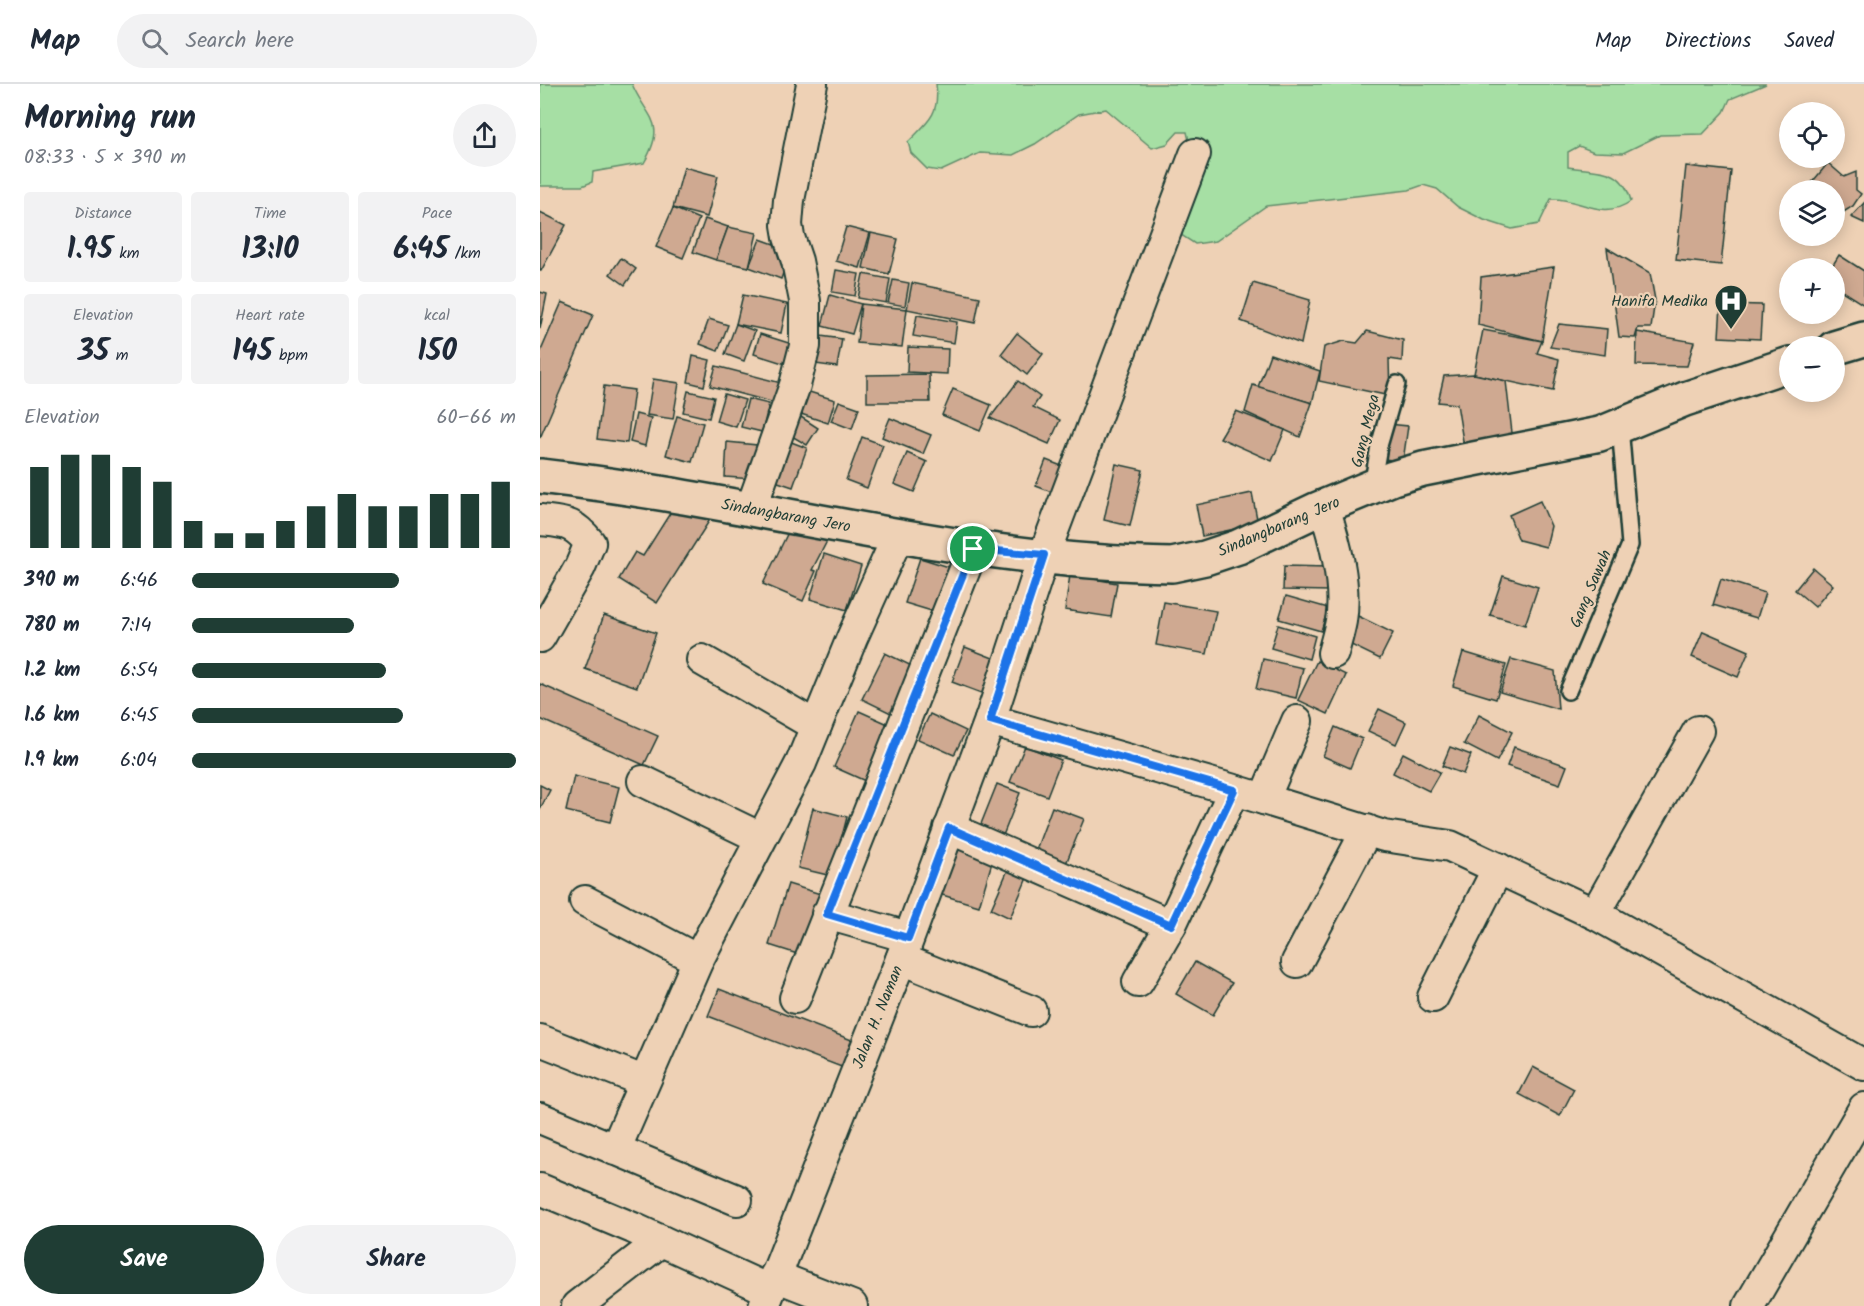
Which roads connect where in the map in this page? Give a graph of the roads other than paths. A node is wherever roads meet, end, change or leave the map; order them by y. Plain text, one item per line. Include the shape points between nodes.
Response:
1 (812, 84) edge
2 (1195, 154) dead end
3 (1864, 339) edge
4 (1845, 345) edge
5 (1779, 368) edge
6 (1397, 384) dead end
7 (1620, 426) junction
8 (540, 476) edge
9 (1372, 487) junction
10 (1324, 507) junction
11 (751, 509) junction
12 (540, 520) edge
13 (898, 536) junction
14 (973, 549) junction
15 (1044, 555) junction
16 (540, 637) edge
17 (1333, 653) dead end
18 (702, 660) dead end
19 (1568, 691) dead end
20 (990, 720) junction
21 (1297, 721) dead end
22 (816, 726) junction
23 (1698, 731) dead end
24 (643, 781) dead end
25 (1234, 790) junction
26 (1264, 799) junction
27 (949, 828) junction
28 (1367, 830) junction
29 (761, 838) junction
30 (1498, 868) junction
31 (585, 901) dead end
32 (827, 914) junction
33 (1595, 914) junction
34 (1171, 925) junction
35 (904, 948) junction
36 (698, 960) junction
37 (1297, 962) dead end
38 (1138, 982) dead end
39 (1433, 997) dead end
40 (795, 998) dead end
41 (1031, 1011) dead end
42 (540, 1040) edge
43 (1864, 1065) edge
44 (643, 1081) junction
45 (1864, 1108) edge
46 (540, 1118) edge
47 (615, 1150) junction
48 (540, 1189) edge
49 (737, 1200) dead end
50 (661, 1241) junction
51 (770, 1291) edge
52 (577, 1306) edge
53 (852, 1306) edge
54 (1749, 1306) edge

1 - 11 street via 787,225 805,301 805,346
2 - 15 street, Jalan H. Naman
3 - 4 street
5 - 7 street, Sindangbarang Jero
6 - 9 lane, Gang Mega
7 - 9 street, Sindangbarang Jero via 1556,444 1423,469
7 - 19 lane, Gang Sawah via 1630,545
8 - 11 street, Sindangbarang Jero
9 - 10 street, Sindangbarang Jero
10 - 15 street, Sindangbarang Jero via 1238,547 1172,565
10 - 17 street via 1337,546 1341,580 1342,620
11 - 13 street, Sindangbarang Jero
12 - 16 street via 569,523 590,543
13 - 14 street, Sindangbarang Jero
13 - 22 street
14 - 15 street, Sindangbarang Jero
14 - 32 street
15 - 20 street, Jalan H. Naman
18 - 22 street
20 - 25 street
20 - 27 street, Jalan H. Naman
21 - 26 street
22 - 29 street via 787,792
23 - 33 street
24 - 29 street
25 - 26 street
25 - 34 street
26 - 28 street
27 - 34 street
27 - 35 street, Jalan H. Naman
28 - 30 street via 1450,846
28 - 37 street
29 - 36 street
30 - 33 street
30 - 39 street
31 - 36 street
32 - 35 street
32 - 40 street
33 - 43 street
34 - 38 street
35 - 41 street
35 - 51 street, Jalan H. Naman
36 - 44 street
42 - 44 street
44 - 47 street
45 - 54 street
46 - 47 street
47 - 49 street
48 - 50 street
50 - 51 street
50 - 52 street
51 - 53 street

